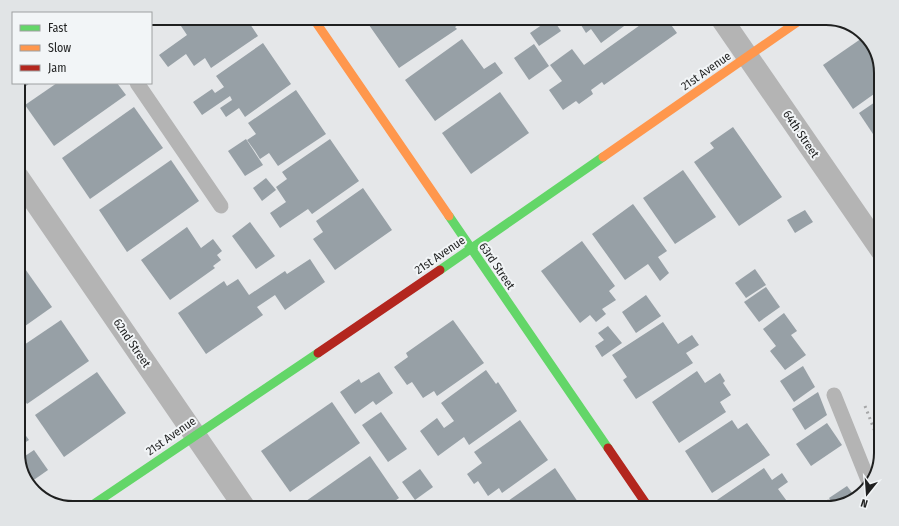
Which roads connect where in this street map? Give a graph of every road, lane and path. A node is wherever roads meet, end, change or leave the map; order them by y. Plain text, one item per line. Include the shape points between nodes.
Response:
1 (318, 25) edge
2 (726, 25) edge
3 (793, 25) edge
4 (748, 56) junction
5 (138, 84) edge
6 (25, 187) edge
7 (221, 206) dead end
8 (874, 240) edge
9 (471, 249) junction
10 (834, 395) dead end
11 (194, 434) junction
12 (866, 474) edge
13 (98, 501) edge
14 (240, 501) edge
15 (644, 501) edge

1 - 9 street, 63rd Street
2 - 4 street, 64th Street
3 - 4 street, 21st Avenue
4 - 8 street, 64th Street
4 - 9 street, 21st Avenue
5 - 7 lane
6 - 11 street, 62nd Street
9 - 11 street, 21st Avenue
9 - 15 street, 63rd Street
10 - 12 lane
11 - 13 street, 21st Avenue
11 - 14 street, 62nd Street

